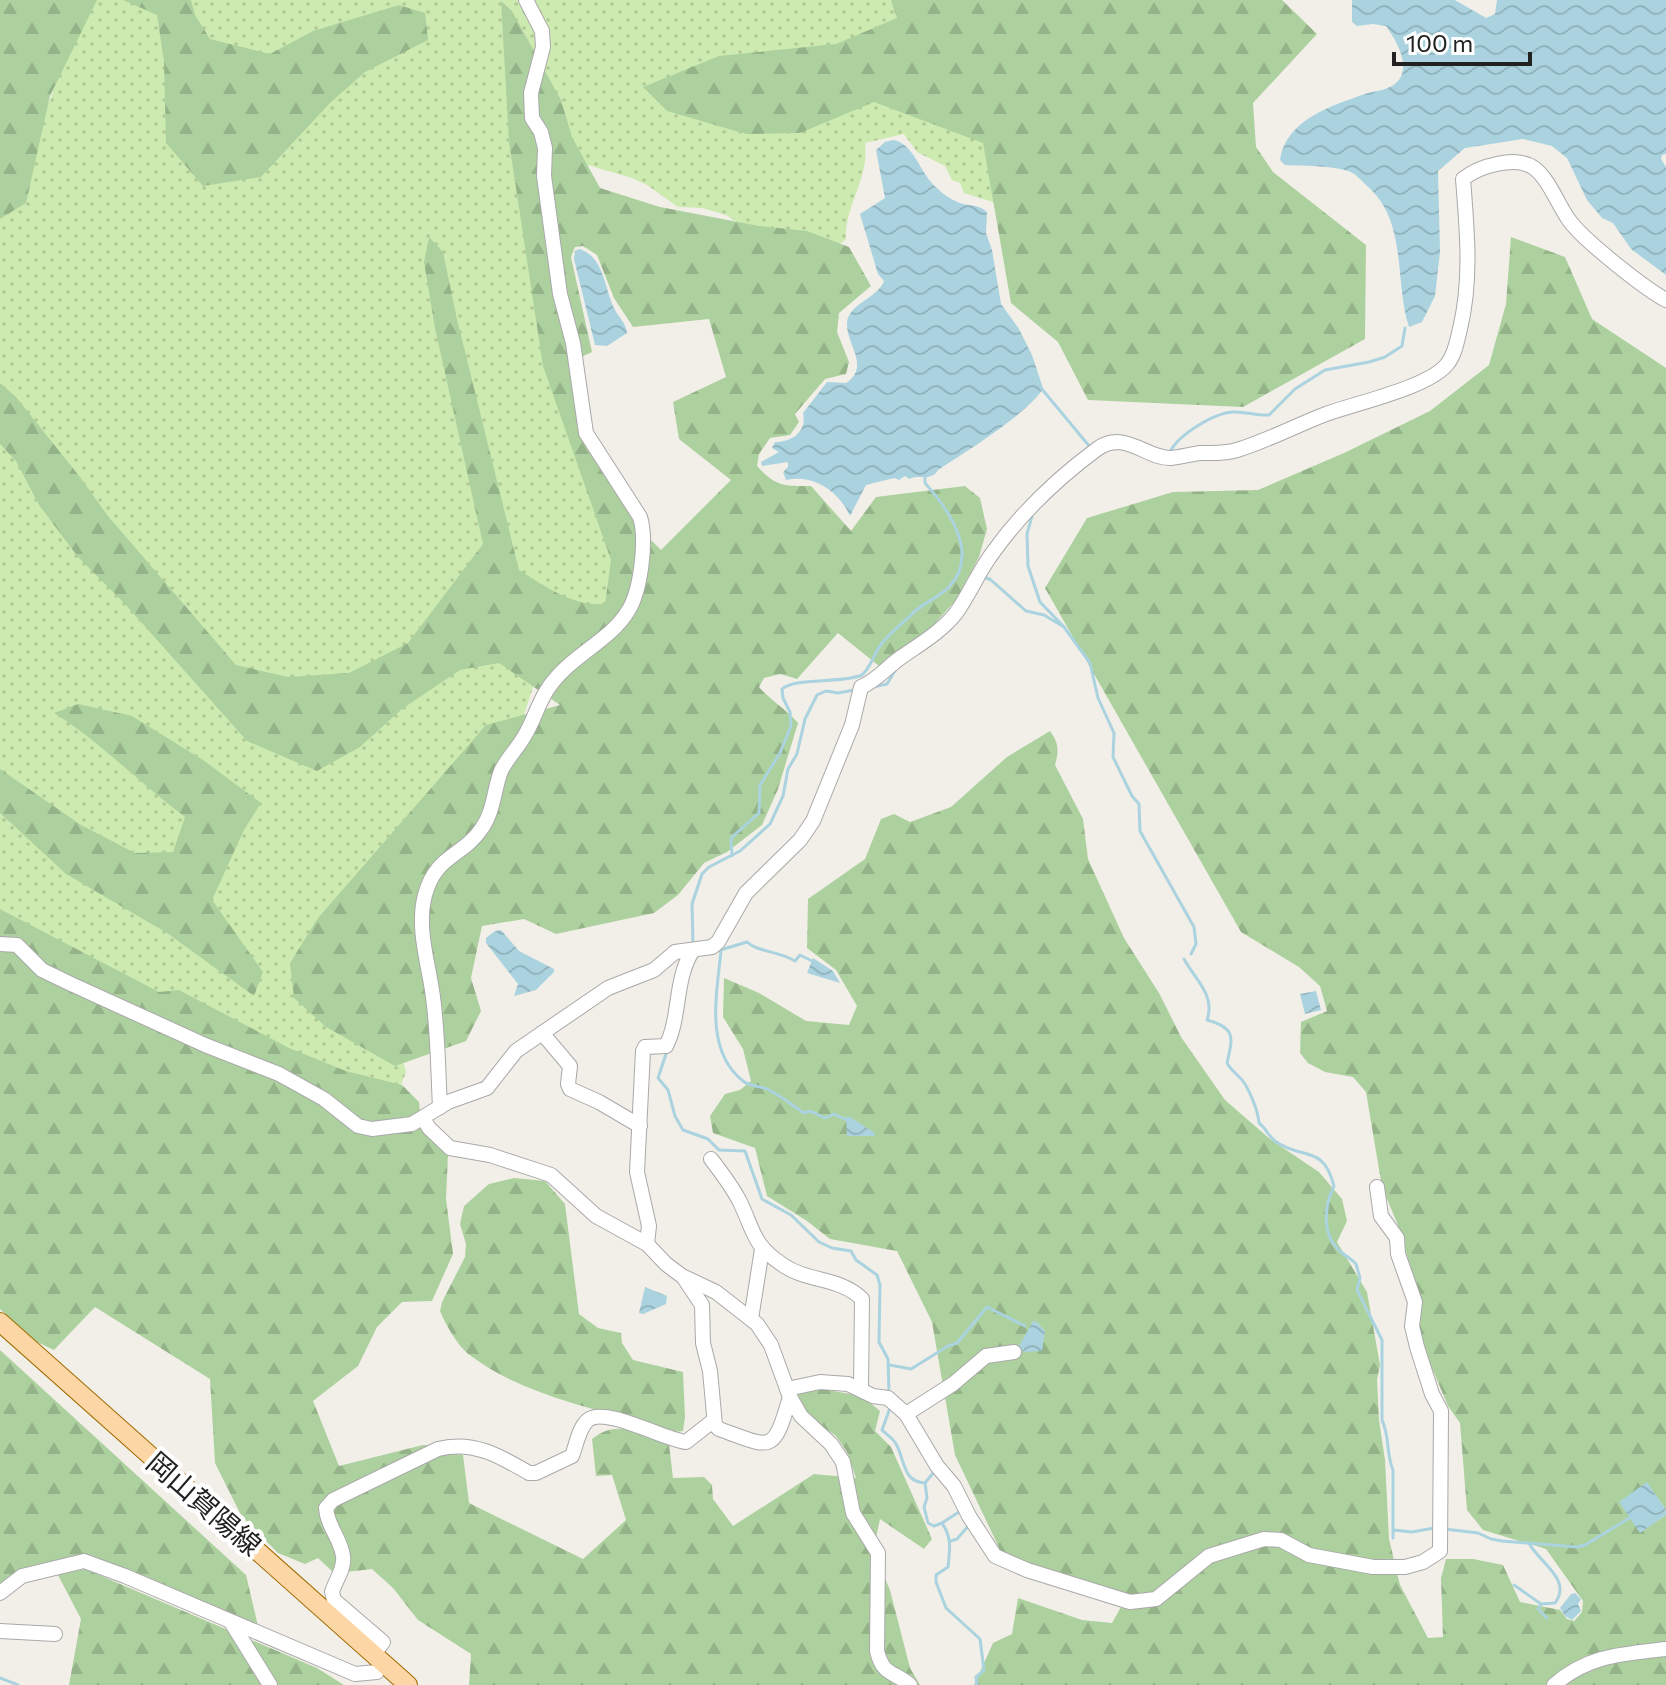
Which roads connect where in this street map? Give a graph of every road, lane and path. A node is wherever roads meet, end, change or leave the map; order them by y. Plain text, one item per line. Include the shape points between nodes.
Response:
1 (526, 0) edge
2 (1666, 300) edge
3 (0, 944) edge
4 (693, 950) junction
5 (542, 1033) junction
6 (440, 1107) junction
7 (423, 1118) junction
8 (640, 1126) junction
9 (711, 1159) dead end
10 (1377, 1187) dead end
11 (647, 1244) junction
12 (762, 1249) junction
13 (682, 1276) junction
14 (751, 1319) junction
15 (0, 1322) edge
16 (0, 1337) edge
17 (1014, 1352) dead end
18 (861, 1388) junction
19 (788, 1393) junction
20 (906, 1414) junction
21 (714, 1420) junction
22 (0, 1593) edge
23 (231, 1622) junction
24 (0, 1631) edge
25 (55, 1634) dead end
26 (1666, 1649) edge
27 (376, 1663) junction
28 (270, 1685) edge
29 (392, 1685) edge
30 (408, 1685) edge
31 (910, 1685) edge
32 (1554, 1685) edge

1 - 6 street via 542,31 532,118 545,148 560,294 586,433 645,532 628,611 548,689 526,735 503,766 481,831 438,865 430,880 422,913
2 - 4 street via 1571,224 1534,169 1493,164 1473,171 1463,179 1468,285 1455,349 1442,370 1222,454 1166,458 1135,445 1102,446 1032,506 993,552 945,625 861,687 852,725 813,821 746,893 718,942
3 - 7 street via 17,945 42,970 279,1074 358,1126 372,1129
4 - 5 street via 675,952 654,970 608,988
4 - 8 street via 683,973 672,1035 666,1046 643,1051
5 - 6 street via 516,1051 487,1088
5 - 8 street via 570,1066 570,1089
6 - 7 street
7 - 11 street via 450,1148 551,1175 596,1216
8 - 11 street via 637,1172 649,1226
9 - 12 street
10 - 20 street via 1381,1216 1397,1238 1415,1302 1412,1326 1417,1347 1441,1411 1440,1551 1423,1562 1373,1567 1309,1555 1281,1540 1264,1539 1209,1556 1156,1599 1130,1602 995,1556
11 - 13 street
12 - 14 street
12 - 18 street via 793,1271 844,1285 862,1299
13 - 14 street via 716,1292
13 - 21 street via 702,1305
14 - 19 street via 765,1334
15 - 27 main road, 岡山賀陽線
16 - 27 main road, 岡山賀陽線
17 - 20 street via 986,1356
18 - 19 street via 820,1382
18 - 20 street via 889,1399
19 - 21 street via 781,1428 769,1443 719,1429
19 - 31 street via 809,1426 843,1462 853,1513 878,1553 880,1661
21 - 27 street via 686,1442 595,1417 584,1426 572,1456 536,1473 479,1448 454,1445 333,1500 326,1508 327,1518 343,1554 334,1600 383,1642
22 - 23 street via 22,1576 84,1561
23 - 27 street via 355,1674
23 - 28 street
24 - 25 street
26 - 32 street via 1584,1664
27 - 29 main road, 岡山賀陽線
27 - 30 main road, 岡山賀陽線

